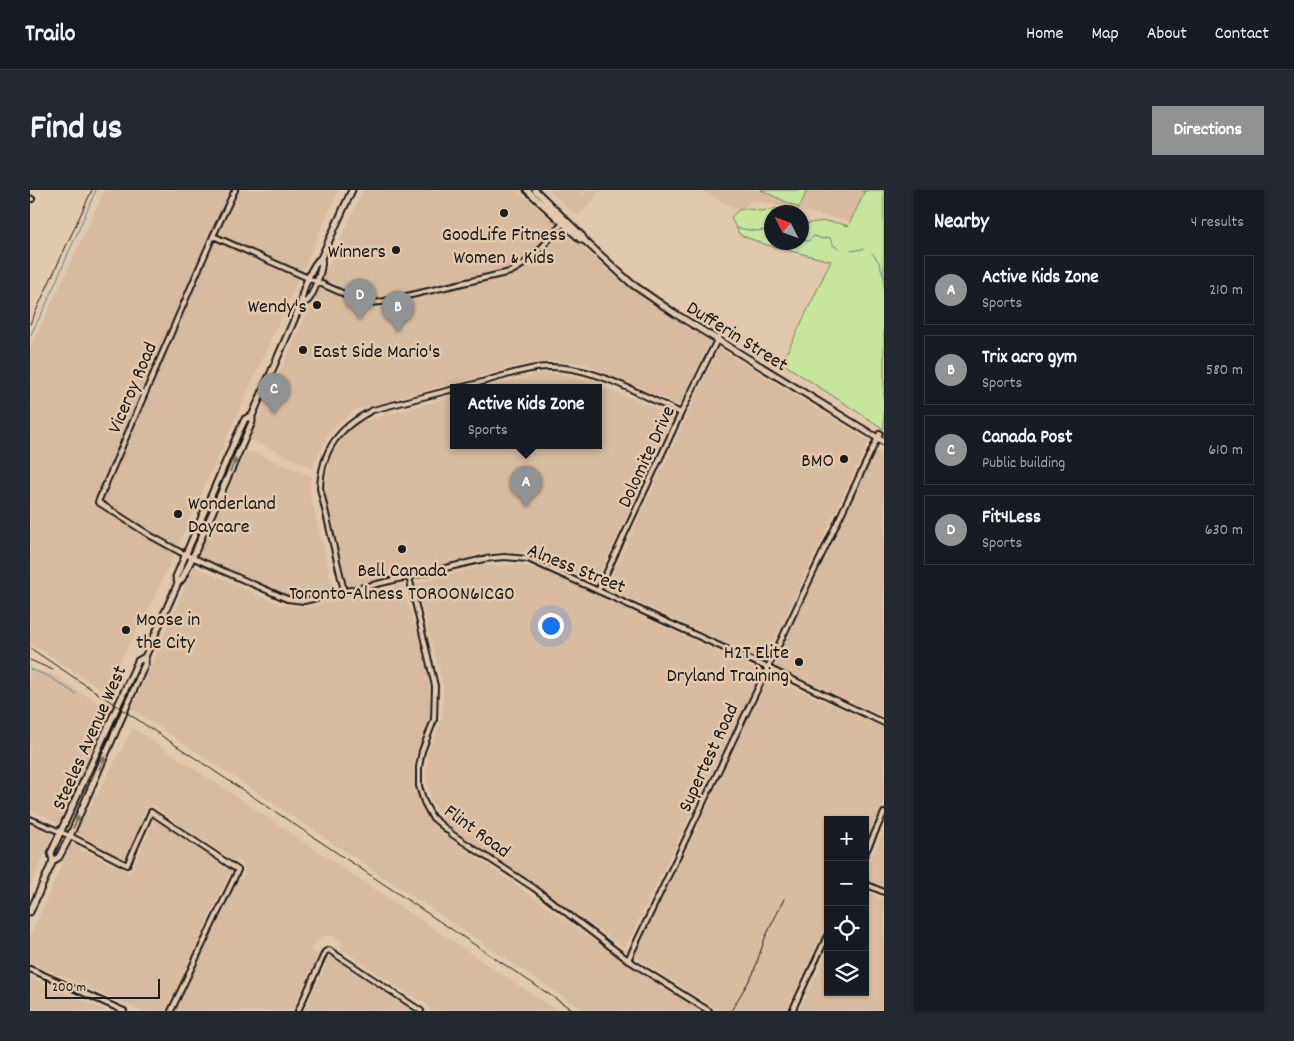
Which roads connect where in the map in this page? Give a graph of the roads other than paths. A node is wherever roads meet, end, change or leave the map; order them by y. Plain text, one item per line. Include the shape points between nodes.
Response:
1 (235, 190) edge
2 (352, 190) edge
3 (527, 190) edge
4 (535, 190) edge
5 (565, 222) junction
6 (213, 236) junction
7 (321, 258) junction
8 (309, 278) junction
9 (316, 281) junction
10 (301, 304) junction
11 (720, 334) dead end
12 (718, 340) junction
13 (474, 384) edge
14 (450, 390) edge
15 (681, 414) junction
16 (252, 416) junction
17 (878, 435) junction
18 (236, 438) junction
19 (244, 442) junction
20 (884, 442) edge
21 (186, 555) junction
22 (192, 558) junction
23 (408, 578) junction
24 (178, 583) junction
25 (344, 591) junction
26 (598, 591) junction
27 (144, 656) junction
28 (766, 668) junction
29 (884, 723) edge
30 (884, 813) edge
31 (30, 819) edge
32 (62, 832) junction
33 (70, 836) junction
34 (869, 845) edge
35 (53, 861) junction
36 (869, 886) edge
37 (884, 892) edge
38 (30, 912) edge
39 (824, 943) edge
40 (628, 960) junction
41 (30, 969) edge
42 (124, 1011) edge
43 (171, 1011) edge
44 (298, 1011) edge
45 (421, 1011) edge
46 (708, 1011) edge
47 (792, 1011) edge

1 - 6 street, Viceroy Road
2 - 7 main road, Steeles Avenue West
3 - 5 main road, Dufferin Street
4 - 5 main road, Dufferin Street
5 - 9 street via 535,255 510,272 370,303
5 - 12 main road, Dufferin Street via 632,284
6 - 8 street
6 - 21 street, Viceroy Road via 98,502
7 - 8 main road, Steeles Avenue West via 316,261
7 - 9 main road, Steeles Avenue West via 322,267
8 - 9 street
8 - 10 main road, Steeles Avenue West
9 - 10 main road, Steeles Avenue West via 308,300
10 - 16 main road, Steeles Avenue West
11 - 12 street, Dolomite Drive
12 - 15 street, Dolomite Drive
12 - 17 main road, Dufferin Street
13 - 15 street via 536,368 585,371
14 - 25 street via 373,410 340,432 329,450 320,474 320,488
15 - 26 street, Dolomite Drive
16 - 18 main road, Steeles Avenue West via 245,419
16 - 19 main road, Steeles Avenue West
17 - 20 main road, Dufferin Street
17 - 28 street, Supertest Road
18 - 19 main road
18 - 21 main road, Steeles Avenue West
22 -> 19 main road, Steeles Avenue West
21 - 22 street, Alness Street
21 - 24 main road, Steeles Avenue West via 176,577
22 - 24 main road, Steeles Avenue West
22 - 25 street, Alness Street via 287,599 304,601
23 - 25 street, Alness Street
23 - 26 street, Alness Street via 504,557 528,560
23 - 40 street, Flint Road via 435,686 434,720 419,767 419,786 432,817 453,835 534,888
24 - 27 main road, Steeles Avenue West
26 - 28 street, Alness Street
27 - 32 main road, Steeles Avenue West via 138,661
33 -> 27 main road, Steeles Avenue West via 145,664
28 - 29 street, Alness Street
28 - 40 street, Supertest Road
30 - 34 street
31 - 32 street
32 - 33 street
32 - 35 main road, Steeles Avenue West via 51,853
33 - 35 main road, Steeles Avenue West via 59,857
33 - 43 street via 127,865 151,812 238,870
35 - 38 main road, Steeles Avenue West
36 - 37 street
39 - 47 street
40 - 46 street, Flint Road
41 - 42 street
44 - 45 street via 329,950

